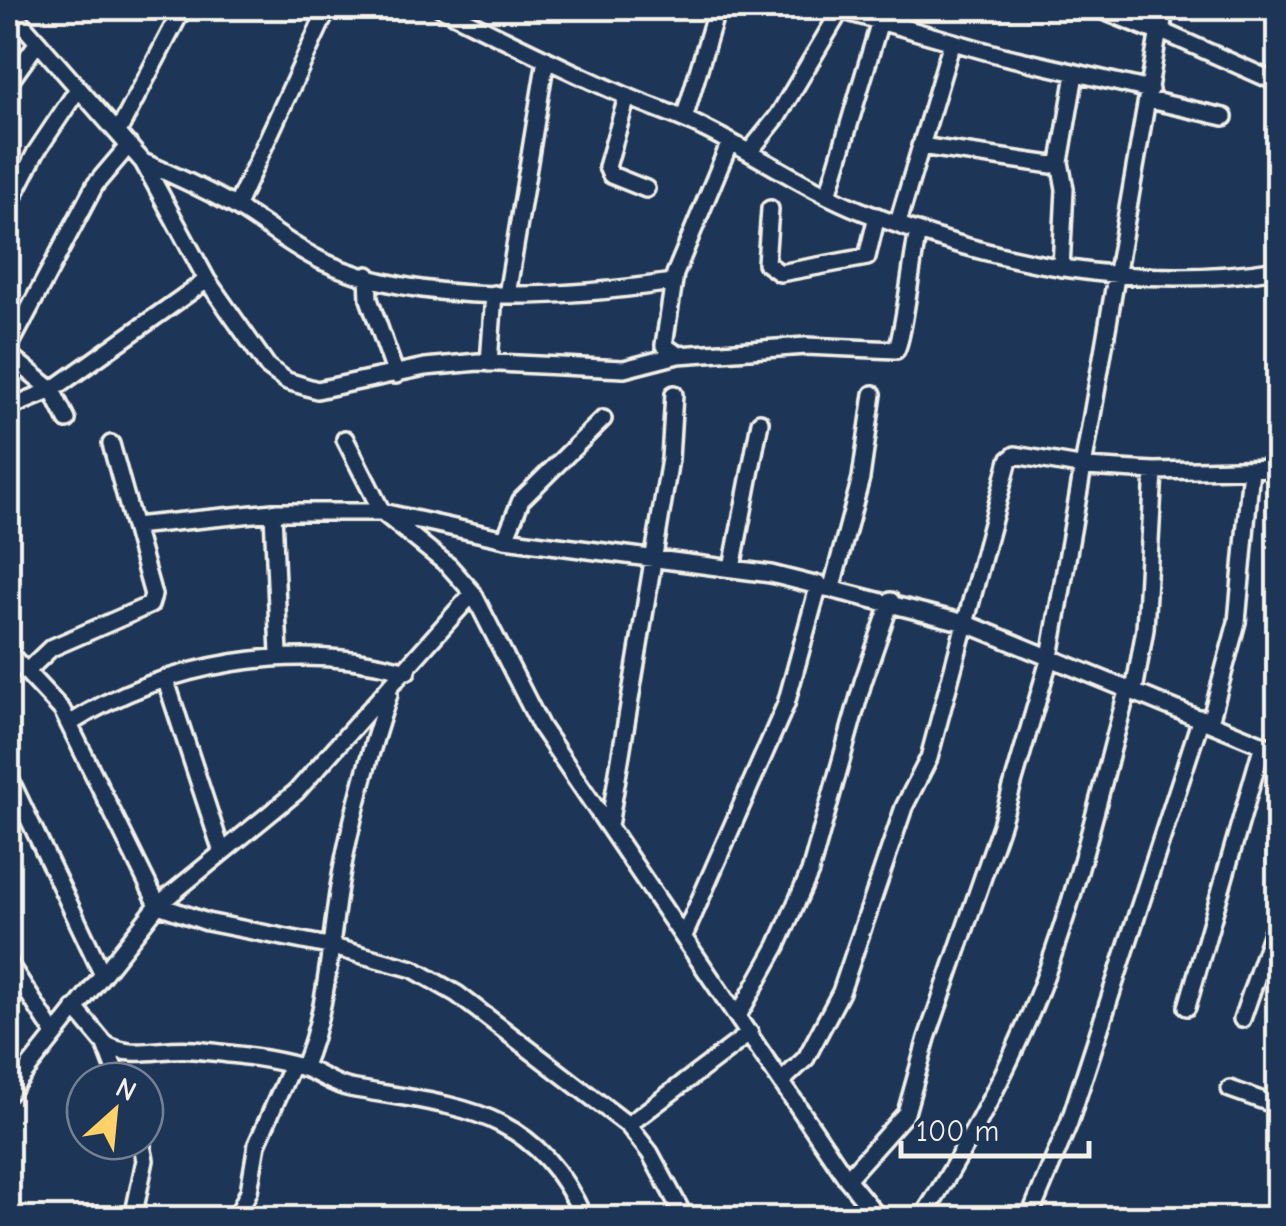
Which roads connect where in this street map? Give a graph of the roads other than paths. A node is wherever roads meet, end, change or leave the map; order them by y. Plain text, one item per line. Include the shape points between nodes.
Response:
1 (183, 8) edge
2 (328, 8) edge
3 (441, 8) edge
4 (716, 8) edge
5 (1104, 8) edge
6 (1162, 8) edge
7 (841, 9) edge
8 (11, 18) edge
9 (880, 22) junction
10 (1160, 30) junction
11 (38, 42) junction
12 (952, 42) junction
13 (546, 59) junction
14 (1074, 74) junction
15 (1278, 82) edge
16 (8, 84) edge
17 (78, 89) junction
18 (1149, 95) junction
19 (627, 97) junction
20 (1224, 117) dead end
21 (684, 118) junction
22 (124, 138) junction
23 (730, 142) junction
24 (920, 146) junction
25 (750, 151) junction
26 (143, 162) junction
27 (1060, 162) junction
28 (646, 189) dead end
29 (828, 194) junction
30 (236, 207) junction
31 (8, 208) edge
32 (770, 208) dead end
33 (877, 216) junction
34 (898, 224) junction
35 (918, 231) junction
36 (1061, 268) junction
37 (1278, 269) edge
38 (368, 275) junction
39 (1118, 278) junction
40 (207, 280) junction
41 (672, 282) junction
42 (501, 294) junction
43 (8, 352) edge
44 (678, 355) junction
45 (490, 364) junction
46 (396, 375) junction
47 (52, 390) junction
48 (674, 394) dead end
49 (873, 394) dead end
50 (8, 408) edge
51 (603, 418) dead end
52 (67, 420) dead end
53 (760, 422) dead end
54 (345, 439) dead end
55 (111, 444) dead end
56 (1085, 467) junction
57 (1278, 468) edge
58 (1251, 469) junction
59 (1154, 471) junction
60 (273, 512) junction
61 (382, 512) junction
62 (134, 526) junction
63 (505, 538) junction
64 (653, 558) junction
65 (732, 568) junction
66 (825, 586) junction
67 (472, 593) junction
68 (891, 601) junction
69 (965, 623) junction
70 (8, 652) edge
71 (279, 654) junction
72 (1050, 657) junction
73 (28, 670) junction
74 (407, 670) junction
75 (166, 681) junction
76 (392, 685) junction
77 (1131, 690) junction
78 (1205, 720) junction
79 (70, 724) junction
80 (1262, 744) junction
81 (1278, 751) edge
82 (8, 775) edge
83 (609, 826) junction
84 (222, 852) junction
85 (158, 906) junction
86 (1278, 915) edge
87 (684, 936) junction
88 (333, 946) junction
89 (8, 962) edge
90 (102, 974) junction
91 (1187, 1007) dead end
92 (75, 1008) junction
93 (738, 1016) junction
94 (1242, 1019) dead end
95 (54, 1033) junction
96 (750, 1033) junction
97 (105, 1044) junction
98 (111, 1061) edge
99 (298, 1067) junction
100 (782, 1081) junction
101 (1230, 1089) dead end
102 (8, 1094) edge
103 (1278, 1106) edge
104 (628, 1125) junction
105 (145, 1161) edge
106 (847, 1178) junction
107 (132, 1218) edge
108 (236, 1218) edge
109 (584, 1218) edge
110 (685, 1218) edge
111 (879, 1218) edge
112 (922, 1218) edge
113 (1029, 1218) edge

1 - 22 street
2 - 30 street
3 - 13 street
4 - 21 street
5 - 10 street
6 - 10 street
7 - 9 street
7 - 25 street
8 - 11 street
9 - 12 street
9 - 29 street
10 - 15 street
10 - 18 street
11 - 16 street
11 - 17 street
12 - 14 street
12 - 24 street
13 - 19 street
13 - 42 street
14 - 18 street
14 - 27 street
17 - 22 street
17 - 31 street
18 - 20 street
18 - 39 street
19 - 21 street
19 - 28 street via 607,167 611,175
21 - 23 street
22 - 26 street
22 - 43 street
23 - 25 street
23 - 41 street
24 - 27 street
24 - 34 street
25 - 29 street
26 - 30 street
26 - 40 street
27 - 36 street via 1066,188
29 - 33 street
30 - 38 street via 326,263
32 - 33 street via 766,262 780,272 868,257
33 - 34 street
34 - 35 street
35 - 36 street via 994,256
35 - 44 street via 896,350 806,346
36 - 39 street
37 - 39 street
38 - 42 street
38 - 46 street via 369,298
39 - 56 street
40 - 46 street via 268,367 287,380 317,390
40 - 47 street
41 - 42 street via 583,296
41 - 44 street via 664,345
42 - 45 street
43 - 47 street
44 - 45 street via 624,368
45 - 46 street
47 - 50 street
47 - 52 street
48 - 64 street
49 - 66 street via 861,478
51 - 63 street via 521,500
53 - 65 street
54 - 61 street
55 - 62 street
56 - 59 street
56 - 69 street via 1015,454 1009,460
56 - 72 street
57 - 58 street
58 - 59 street
58 - 78 street via 1237,622
59 - 77 street via 1146,630
60 - 61 street
60 - 62 street
60 - 71 street
61 - 63 street
61 - 67 street
62 - 73 street via 150,605 51,648
63 - 64 street
64 - 65 street
64 - 83 street
65 - 66 street
66 - 68 street
66 - 87 street via 786,704
67 - 74 street
67 - 83 street via 541,727
68 - 69 street
68 - 93 street via 810,872
69 - 72 street
69 - 100 street via 929,758 904,808 842,992 806,1058
70 - 73 street
71 - 74 street
71 - 75 street
72 - 77 street
72 - 106 street via 906,1113
73 - 79 street
74 - 76 street
75 - 79 street via 110,698
75 - 84 street
76 - 84 street via 296,792
76 - 88 street via 360,783
77 - 78 street
77 - 112 street via 1025,1028 969,1143
78 - 80 street
78 - 113 street via 1068,1124
79 - 85 street
80 - 81 street
80 - 91 street
82 - 90 street
83 - 87 street
84 - 85 street
85 - 88 street
85 - 90 street
86 - 94 street
87 - 93 street
88 - 99 street via 322,1014
88 - 104 street via 413,969 457,994
89 - 95 street
90 - 92 street
92 - 95 street
92 - 97 street
93 - 96 street
95 - 102 street
96 - 100 street
96 - 104 street
97 - 98 street
97 - 99 street via 127,1054 169,1046
99 - 108 street via 257,1144 249,1191
99 - 109 street via 347,1088 453,1107 516,1130 538,1146
100 - 106 street
101 - 103 street
104 - 110 street
105 - 107 street
106 - 111 street

